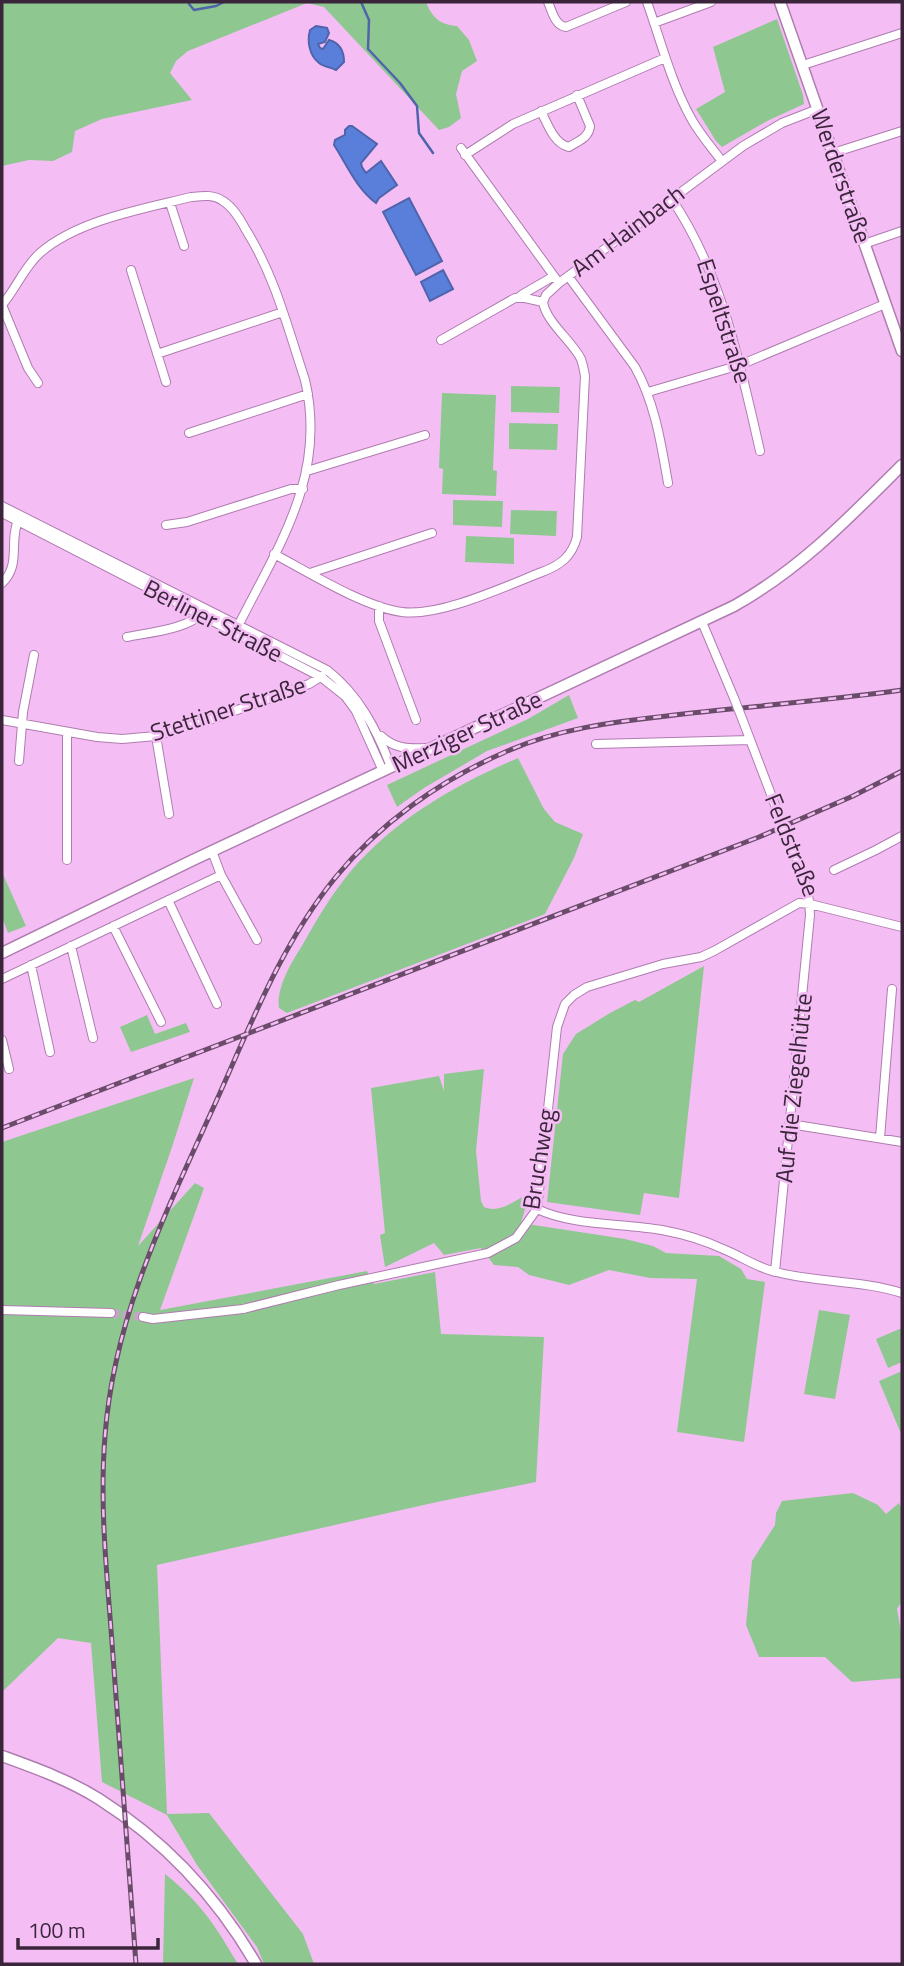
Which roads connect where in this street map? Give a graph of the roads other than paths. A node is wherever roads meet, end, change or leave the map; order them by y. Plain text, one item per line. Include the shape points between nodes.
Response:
1 (548, 2) edge
2 (626, 2) edge
3 (647, 2) edge
4 (711, 2) edge
5 (780, 2) edge
6 (654, 23) junction
7 (902, 33) edge
8 (665, 58) junction
9 (803, 65) junction
10 (578, 95) junction
11 (818, 109) junction
12 (541, 111) junction
13 (902, 131) edge
14 (833, 153) junction
15 (721, 160) junction
16 (671, 198) junction
17 (170, 202) junction
18 (902, 231) edge
19 (864, 244) junction
20 (184, 246) dead end
21 (131, 270) dead end
22 (568, 276) junction
23 (556, 280) junction
24 (520, 297) junction
25 (544, 302) junction
26 (885, 304) junction
27 (2, 305) edge
28 (283, 312) junction
29 (441, 340) dead end
30 (902, 351) edge
31 (157, 354) junction
32 (740, 365) junction
33 (166, 382) dead end
34 (38, 383) dead end
35 (648, 392) junction
36 (308, 394) junction
37 (189, 433) dead end
38 (425, 435) dead end
39 (760, 451) dead end
40 (902, 465) edge
41 (307, 471) junction
42 (668, 483) dead end
43 (303, 489) junction
44 (2, 506) edge
45 (2, 513) edge
46 (19, 518) junction
47 (166, 525) dead end
48 (432, 533) dead end
49 (274, 554) junction
50 (310, 573) junction
51 (2, 583) edge
52 (379, 606) junction
53 (202, 612) junction
54 (702, 622) junction
55 (237, 629) junction
56 (127, 637) dead end
57 (33, 655) dead end
58 (324, 673) junction
59 (2, 720) edge
60 (416, 720) dead end
61 (22, 724) junction
62 (376, 731) junction
63 (67, 732) junction
64 (156, 736) junction
65 (750, 740) junction
66 (596, 744) dead end
67 (434, 747) junction
68 (19, 761) dead end
69 (387, 769) junction
70 (169, 814) dead end
71 (902, 836) edge
72 (212, 851) junction
73 (67, 860) dead end
74 (834, 870) dead end
75 (221, 875) junction
76 (168, 900) junction
77 (810, 904) junction
78 (113, 926) junction
79 (902, 928) edge
80 (257, 940) dead end
81 (71, 946) junction
82 (2, 953) edge
83 (31, 965) junction
84 (2, 979) edge
85 (892, 989) dead end
86 (217, 1004) dead end
87 (161, 1022) dead end
88 (93, 1038) dead end
89 (2, 1040) edge
90 (50, 1052) dead end
91 (9, 1069) dead end
92 (790, 1124) junction
93 (880, 1138) junction
94 (902, 1142) edge
95 (537, 1209) junction
96 (775, 1272) junction
97 (902, 1293) edge
98 (2, 1310) edge
99 (111, 1313) tunnel mouth
100 (144, 1317) tunnel mouth
101 (2, 1756) edge
102 (256, 1964) edge

1 - 2 street via 557,23 566,27
3 - 6 street
4 - 6 street
5 - 9 main road, Werderstraße
6 - 8 street
7 - 9 street
8 - 10 street
8 - 15 street via 692,121
9 - 11 main road, Werderstraße
10 - 12 street
10 - 12 street via 590,130 569,147 557,141
11 - 14 main road, Werderstraße
11 - 15 street, Am Hainbach via 764,133
12 - 23 street via 463,151
13 - 14 street
14 - 19 main road, Werderstraße
15 - 16 street, Am Hainbach
16 - 22 street, Am Hainbach
16 - 32 street, Espeltstraße via 711,273
17 - 20 street
17 - 27 street via 92,224 61,238 39,254
17 - 28 street via 215,197 232,209 264,260
18 - 19 street
19 - 26 main road, Werderstraße
21 - 31 street
22 - 23 street, Am Hainbach
22 - 35 street
23 - 24 street
23 - 25 street, Am Hainbach
24 - 25 street
24 - 29 street
25 - 52 street via 582,362 585,376 574,549 555,568 451,606 416,612
26 - 30 main road, Werderstraße
26 - 32 street
27 - 34 street
28 - 31 street
28 - 36 street
31 - 33 street
32 - 35 street
32 - 39 street, Espeltstraße
35 - 42 street
36 - 37 street
36 - 41 street
38 - 41 street
40 - 54 main road, Merziger Straße via 807,557 755,594
41 - 43 street
43 - 47 street
43 - 49 street
44 - 46 street, Berliner Straße
45 - 46 street, Berliner Straße
46 - 51 street via 13,568
46 - 53 street, Berliner Straße
48 - 50 street
49 - 50 street
49 - 55 street
50 - 52 street
52 - 60 street via 379,621
53 - 55 street, Berliner Straße
53 - 56 street via 191,622
54 - 65 street, Feldstraße, bridge
54 - 67 main road, Merziger Straße
55 - 58 street, Berliner Straße
57 - 61 street
58 - 62 street, Berliner Straße via 351,692
58 - 64 street, Stettiner Straße via 309,684
58 - 69 street, Berliner Straße via 356,711
59 - 61 street, Stettiner Straße
61 - 63 street, Stettiner Straße
61 - 68 street
62 - 67 street, Berliner Straße via 395,746
62 - 69 street, Berliner Straße
63 - 64 street, Stettiner Straße via 122,739
63 - 73 street
64 - 70 street
65 - 66 street
65 - 77 street, Feldstraße, bridge via 805,878
67 - 69 main road, Merziger Straße
69 - 72 main road, Merziger Straße
71 - 74 street
72 - 75 street
72 - 82 main road, Merziger Straße
75 - 76 street
75 - 80 street
76 - 78 street
76 - 86 street
77 - 79 street, Feldstraße
77 - 92 street, Auf die Ziegelhütte
77 - 95 street, Bruchweg via 799,903 701,957 587,987 565,1004 557,1027
78 - 81 street
78 - 87 street
81 - 83 street
81 - 88 street
83 - 84 street
83 - 90 street
85 - 93 street
89 - 91 street
92 - 93 street
92 - 96 street, Auf die Ziegelhütte
93 - 94 street
95 - 96 street via 559,1218 693,1237
95 - 100 street, Bruchweg via 516,1238 488,1253 243,1310
96 - 97 street
98 - 99 street
101 - 102 main road via 69,1783 136,1825 191,1874

